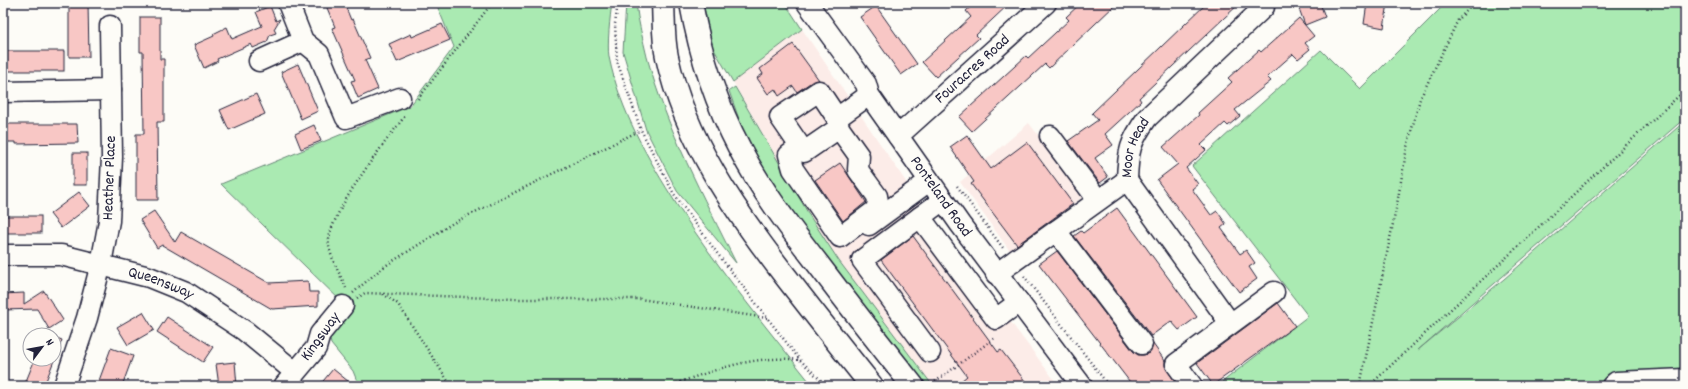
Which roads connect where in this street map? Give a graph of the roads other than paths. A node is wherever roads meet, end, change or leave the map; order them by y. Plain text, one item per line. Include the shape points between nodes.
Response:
1 (288, 3) edge
2 (691, 3) edge
3 (807, 3) edge
4 (1046, 3) edge
5 (664, 6) edge
6 (1264, 7) dead end
7 (110, 26) dead end
8 (303, 41) junction
9 (258, 60) dead end
10 (867, 89) junction
11 (111, 90) junction
12 (3, 92) edge
13 (409, 103) road end
14 (838, 123) junction
15 (898, 136) junction
16 (1050, 136) dead end
17 (800, 147) junction
18 (1127, 180) junction
19 (929, 181) junction
20 (943, 200) junction
21 (1098, 200) junction
22 (920, 217) junction
23 (868, 226) dead end
24 (1056, 231) junction
25 (3, 255) edge
26 (101, 264) junction
27 (996, 274) junction
28 (1274, 292) dead end
29 (1019, 302) junction
30 (343, 306) road end
31 (1230, 323) junction
32 (1142, 344) dead end
33 (930, 352) dead end
34 (290, 379) edge
35 (1685, 379) edge
36 (923, 385) edge
37 (64, 386) edge
38 (872, 386) edge
39 (1082, 386) edge
40 (1192, 386) edge
41 (1612, 386) edge

1 - 8 street
2 - 36 highway via 696,31 723,113 740,150 761,186 792,231
3 - 10 street, Ponteland Road
4 - 15 street, Fouracres Road
5 - 38 highway via 666,56 684,114 712,171 735,208 776,264
6 - 18 street, Moor Head via 1147,118 1134,136 1128,157
7 - 11 street, Heather Place
8 - 9 street
8 - 13 street via 319,54 346,118
10 - 14 street
10 - 15 street, Ponteland Road
11 - 12 street
11 - 26 street, Heather Place via 112,157 109,221
14 - 17 street via 804,152
14 - 17 street via 819,91 780,117
14 - 17 street via 860,156 858,170 877,196 878,202 876,210 840,237 793,169 789,155
15 - 19 street, Ponteland Road
16 - 21 street
18 - 21 street, Moor Head
18 - 31 street
19 - 20 street, Ponteland Road
19 - 23 street
20 - 22 street
20 - 27 street, Ponteland Road
21 - 24 street, Moor Head
22 - 29 street via 996,319
22 - 33 street via 862,260
24 - 27 street, Moor Head
24 - 32 street
25 - 26 street, Queensway via 61,255
26 - 34 street, Queensway via 149,277 186,292 245,331
26 - 37 street, Heather Place via 87,318
27 - 29 street, Ponteland Road
28 - 31 street
29 - 39 street, Ponteland Road
30 - 34 street, Kingsway via 320,334 316,348
31 - 40 street via 1176,364
35 - 41 street via 1616,382

